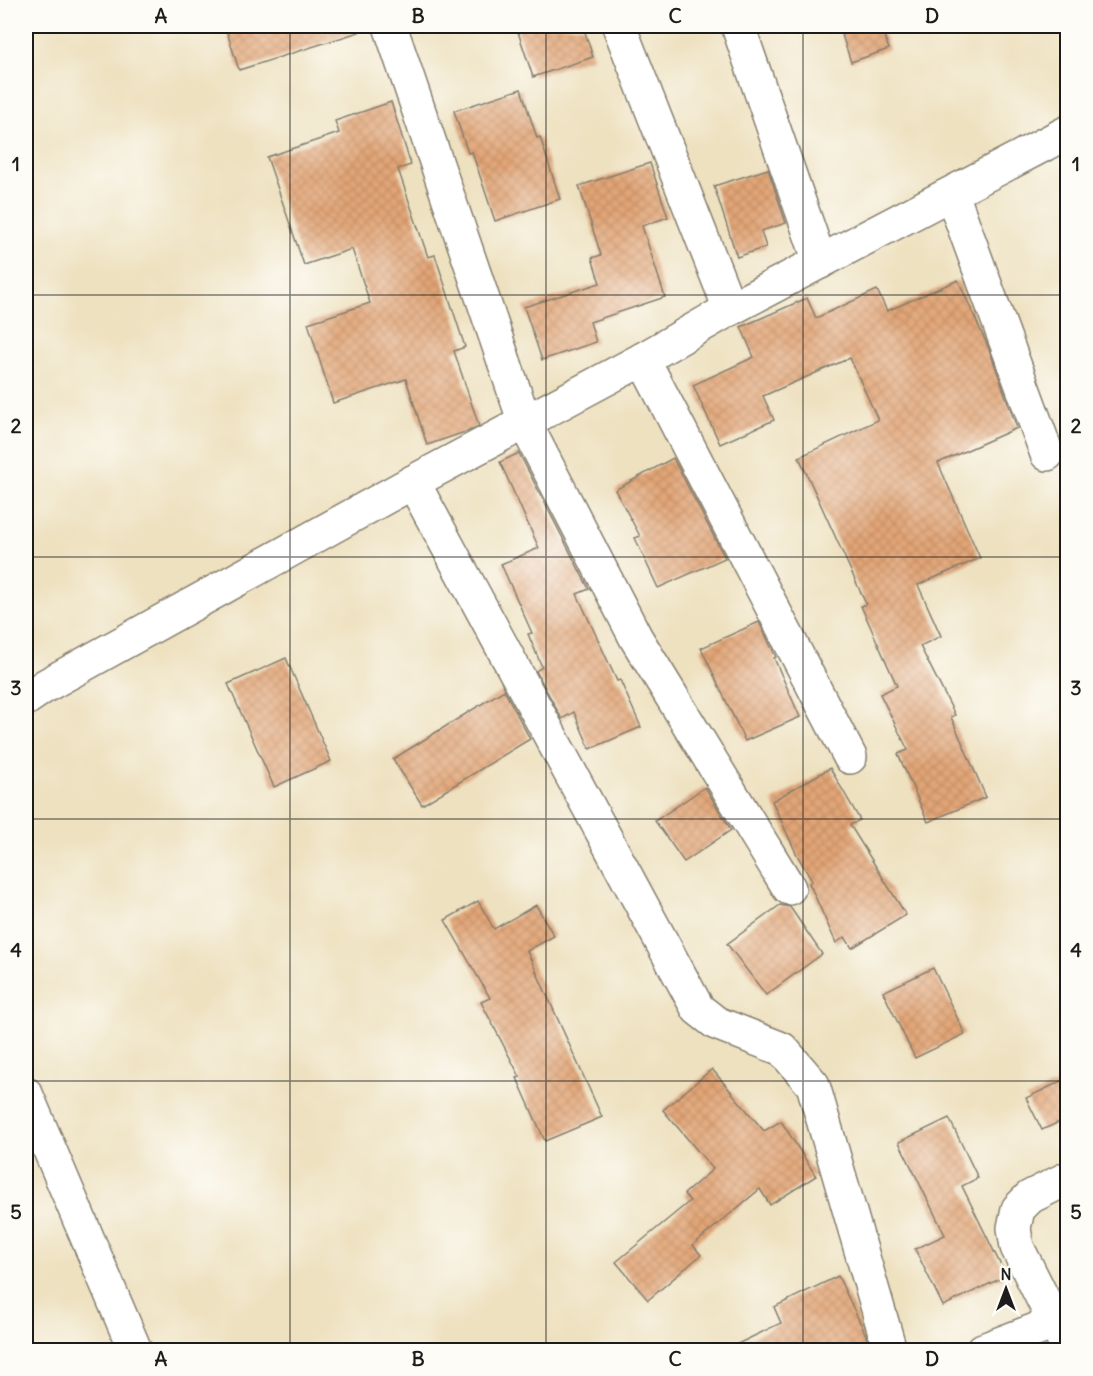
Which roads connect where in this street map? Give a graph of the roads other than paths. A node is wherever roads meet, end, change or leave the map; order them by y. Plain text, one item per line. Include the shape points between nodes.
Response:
1 (390, 26) edge
2 (619, 26) edge
3 (738, 26) edge
4 (1068, 132) edge
5 (952, 194) junction
6 (820, 262) junction
7 (730, 309) junction
8 (643, 359) junction
9 (525, 423) junction
10 (1047, 454) dead end
11 (413, 482) junction
12 (26, 699) edge
13 (850, 757) dead end
14 (789, 888) dead end
15 (26, 1094) edge
16 (1068, 1178) edge
17 (1061, 1336) edge
18 (135, 1350) edge
19 (891, 1350) edge
20 (983, 1350) edge

1 - 9 street
2 - 7 street
3 - 6 street
4 - 5 street
5 - 6 street
5 - 10 street
6 - 7 street
7 - 8 street
8 - 9 street
8 - 13 street
9 - 11 street
9 - 14 street via 636,638
11 - 12 street
11 - 19 street via 698,1009 716,1023 782,1049 813,1085
15 - 18 street
16 - 17 street via 1030,1197 1018,1209 1014,1228 1017,1247
17 - 20 street

